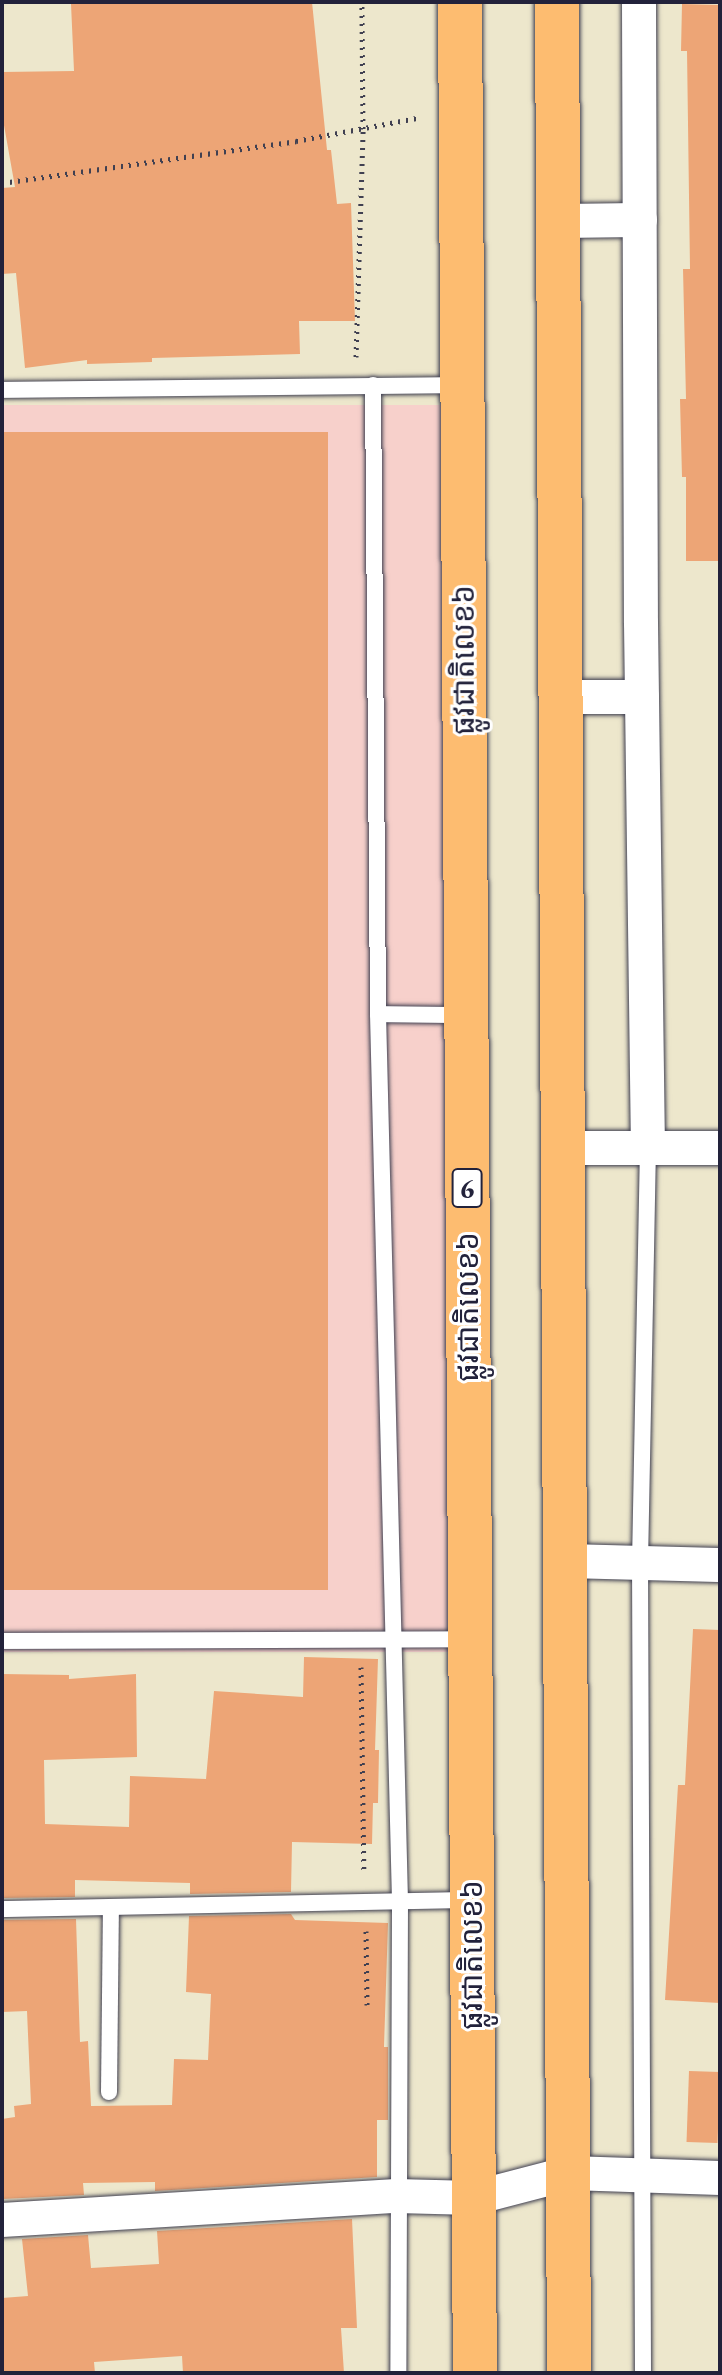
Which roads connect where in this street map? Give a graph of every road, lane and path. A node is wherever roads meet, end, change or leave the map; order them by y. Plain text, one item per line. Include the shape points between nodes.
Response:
1 (362, 2) edge
2 (460, 2) edge
3 (557, 2) edge
4 (639, 2) edge
5 (460, 113) junction
6 (363, 129) junction
7 (2, 183) edge
8 (640, 220) junction
9 (559, 221) junction
10 (373, 385) junction
11 (462, 385) junction
12 (356, 386) junction
13 (2, 390) edge
14 (562, 697) junction
15 (642, 697) junction
16 (378, 1014) junction
17 (466, 1016) junction
18 (564, 1148) junction
19 (648, 1148) junction
20 (720, 1148) edge
21 (566, 1561) junction
22 (640, 1563) junction
23 (720, 1565) edge
24 (395, 1638) junction
25 (470, 1639) junction
26 (2, 1641) edge
27 (472, 1900) junction
28 (400, 1902) junction
29 (111, 1907) junction
30 (2, 1909) edge
31 (109, 2092) dead end
32 (570, 2173) junction
33 (644, 2174) junction
34 (720, 2178) edge
35 (396, 2196) junction
36 (474, 2198) junction
37 (2, 2220) edge
38 (398, 2373) edge
39 (475, 2373) edge
40 (569, 2373) edge
41 (643, 2373) edge

1 - 6 path
2 - 5 main road, ផ្លូវជាតិលេខ៦ / 6
3 - 9 main road
4 - 8 street
5 - 6 path
5 - 11 main road, ផ្លូវជាតិលេខ៦ / 6
6 - 7 path
6 - 12 path
8 - 9 street
8 - 15 street
9 - 14 main road
10 - 11 lane
10 - 12 lane
10 - 16 lane
11 - 17 main road, ផ្លូវជាតិលេខ៦ / 6
12 - 13 lane
14 - 15 street
14 - 18 main road
15 - 19 street
16 - 17 lane
16 - 24 lane
17 - 25 main road, ផ្លូវជាតិលេខ៦ / 6
18 - 19 street
18 - 21 main road
19 - 20 street
19 - 22 lane
21 - 22 street
21 - 32 main road
22 - 23 street
22 - 33 lane
24 - 25 lane
24 - 26 lane
24 - 28 lane
25 - 27 main road, ផ្លូវជាតិលេខ៦ / 6
27 - 28 lane
27 - 36 main road, ផ្លូវជាតិលេខ៦ / 6
28 - 29 lane
28 - 35 lane
29 - 30 lane
29 - 31 lane
32 - 33 street
32 - 36 street
32 - 40 main road
33 - 34 street
33 - 41 lane
35 - 36 street
35 - 37 street
35 - 38 lane
36 - 39 main road, ផ្លូវជាតិលេខ៦ / 6

